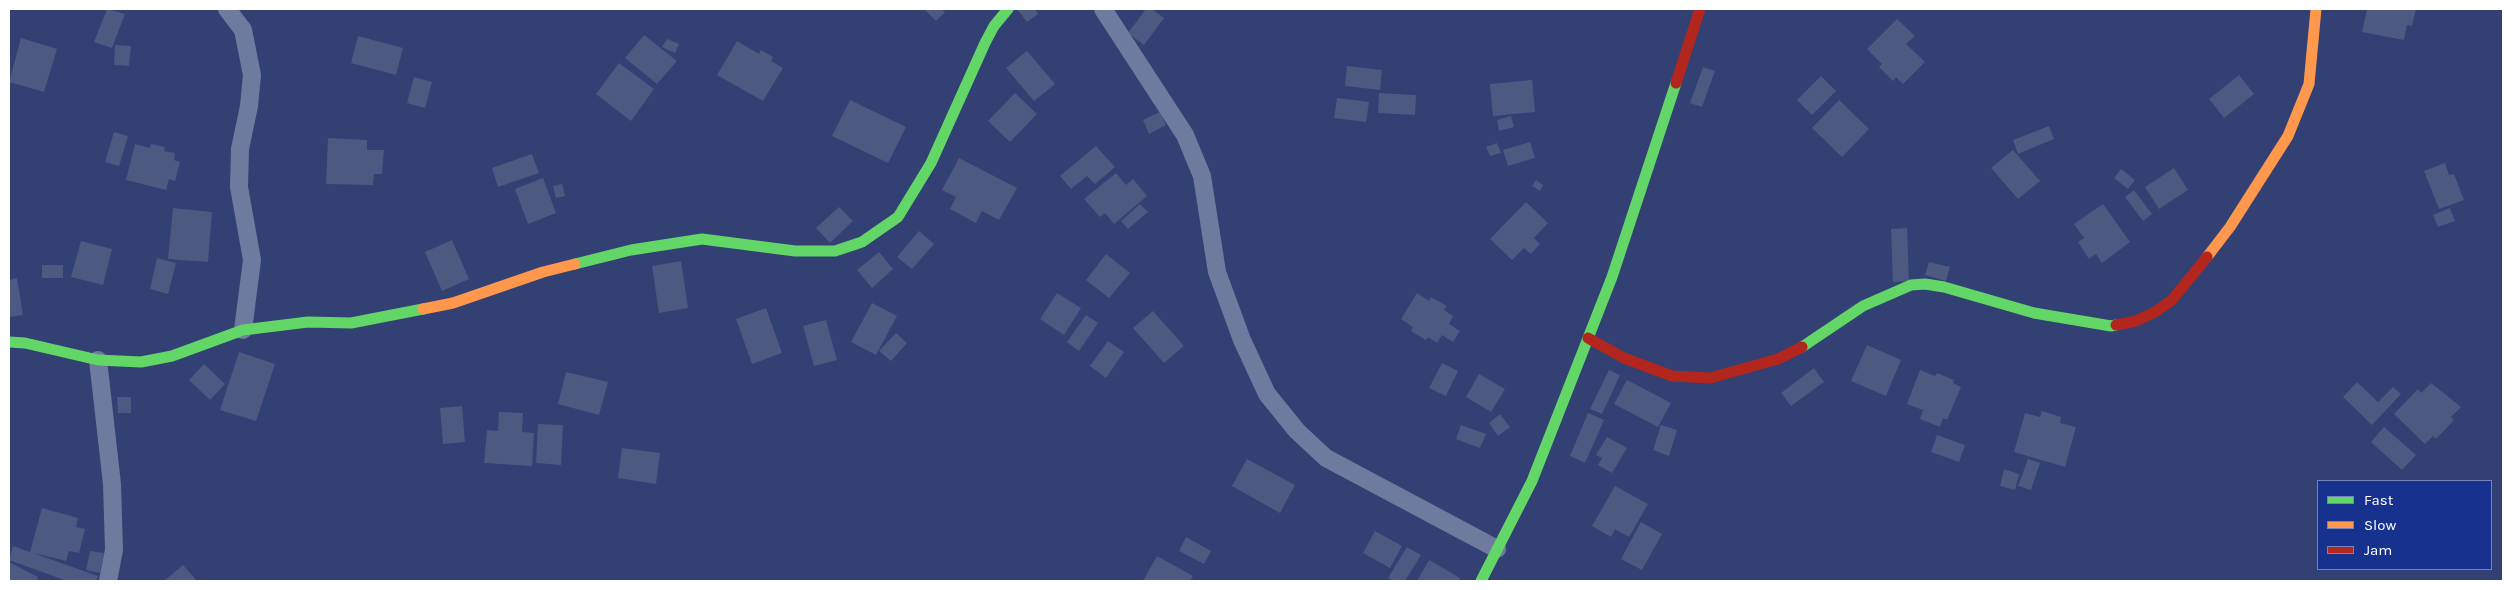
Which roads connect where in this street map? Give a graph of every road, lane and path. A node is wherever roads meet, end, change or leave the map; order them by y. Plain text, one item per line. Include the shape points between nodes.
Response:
1 (227, 9) edge
2 (1008, 9) edge
3 (1103, 9) edge
4 (1700, 9) edge
5 (2316, 9) edge
6 (244, 330) junction
7 (1588, 338) junction
8 (9, 342) edge
9 (98, 360) junction
10 (1497, 549) junction
11 (108, 581) edge
12 (1481, 581) edge

1 - 6 street via 243,30 252,74 240,149 239,187 252,260
2 - 6 street via 994,26 931,163 898,217 862,242 835,252 795,251 702,239 631,250 543,272 443,305 351,323 308,322
3 - 10 street via 1185,136 1202,176 1217,272 1242,340 1268,394 1297,431 1326,458
4 - 7 street via 1612,277
5 - 7 street via 2309,84 2288,136 2230,227 2188,282 2172,300 2136,321 2111,326 2034,313 1944,287 1911,285 1863,306 1807,346 1778,359 1710,378 1672,376 1624,358
6 - 9 street via 172,356 141,362
7 - 10 street via 1532,481
8 - 9 street
9 - 11 street via 112,484 114,550
10 - 12 street

